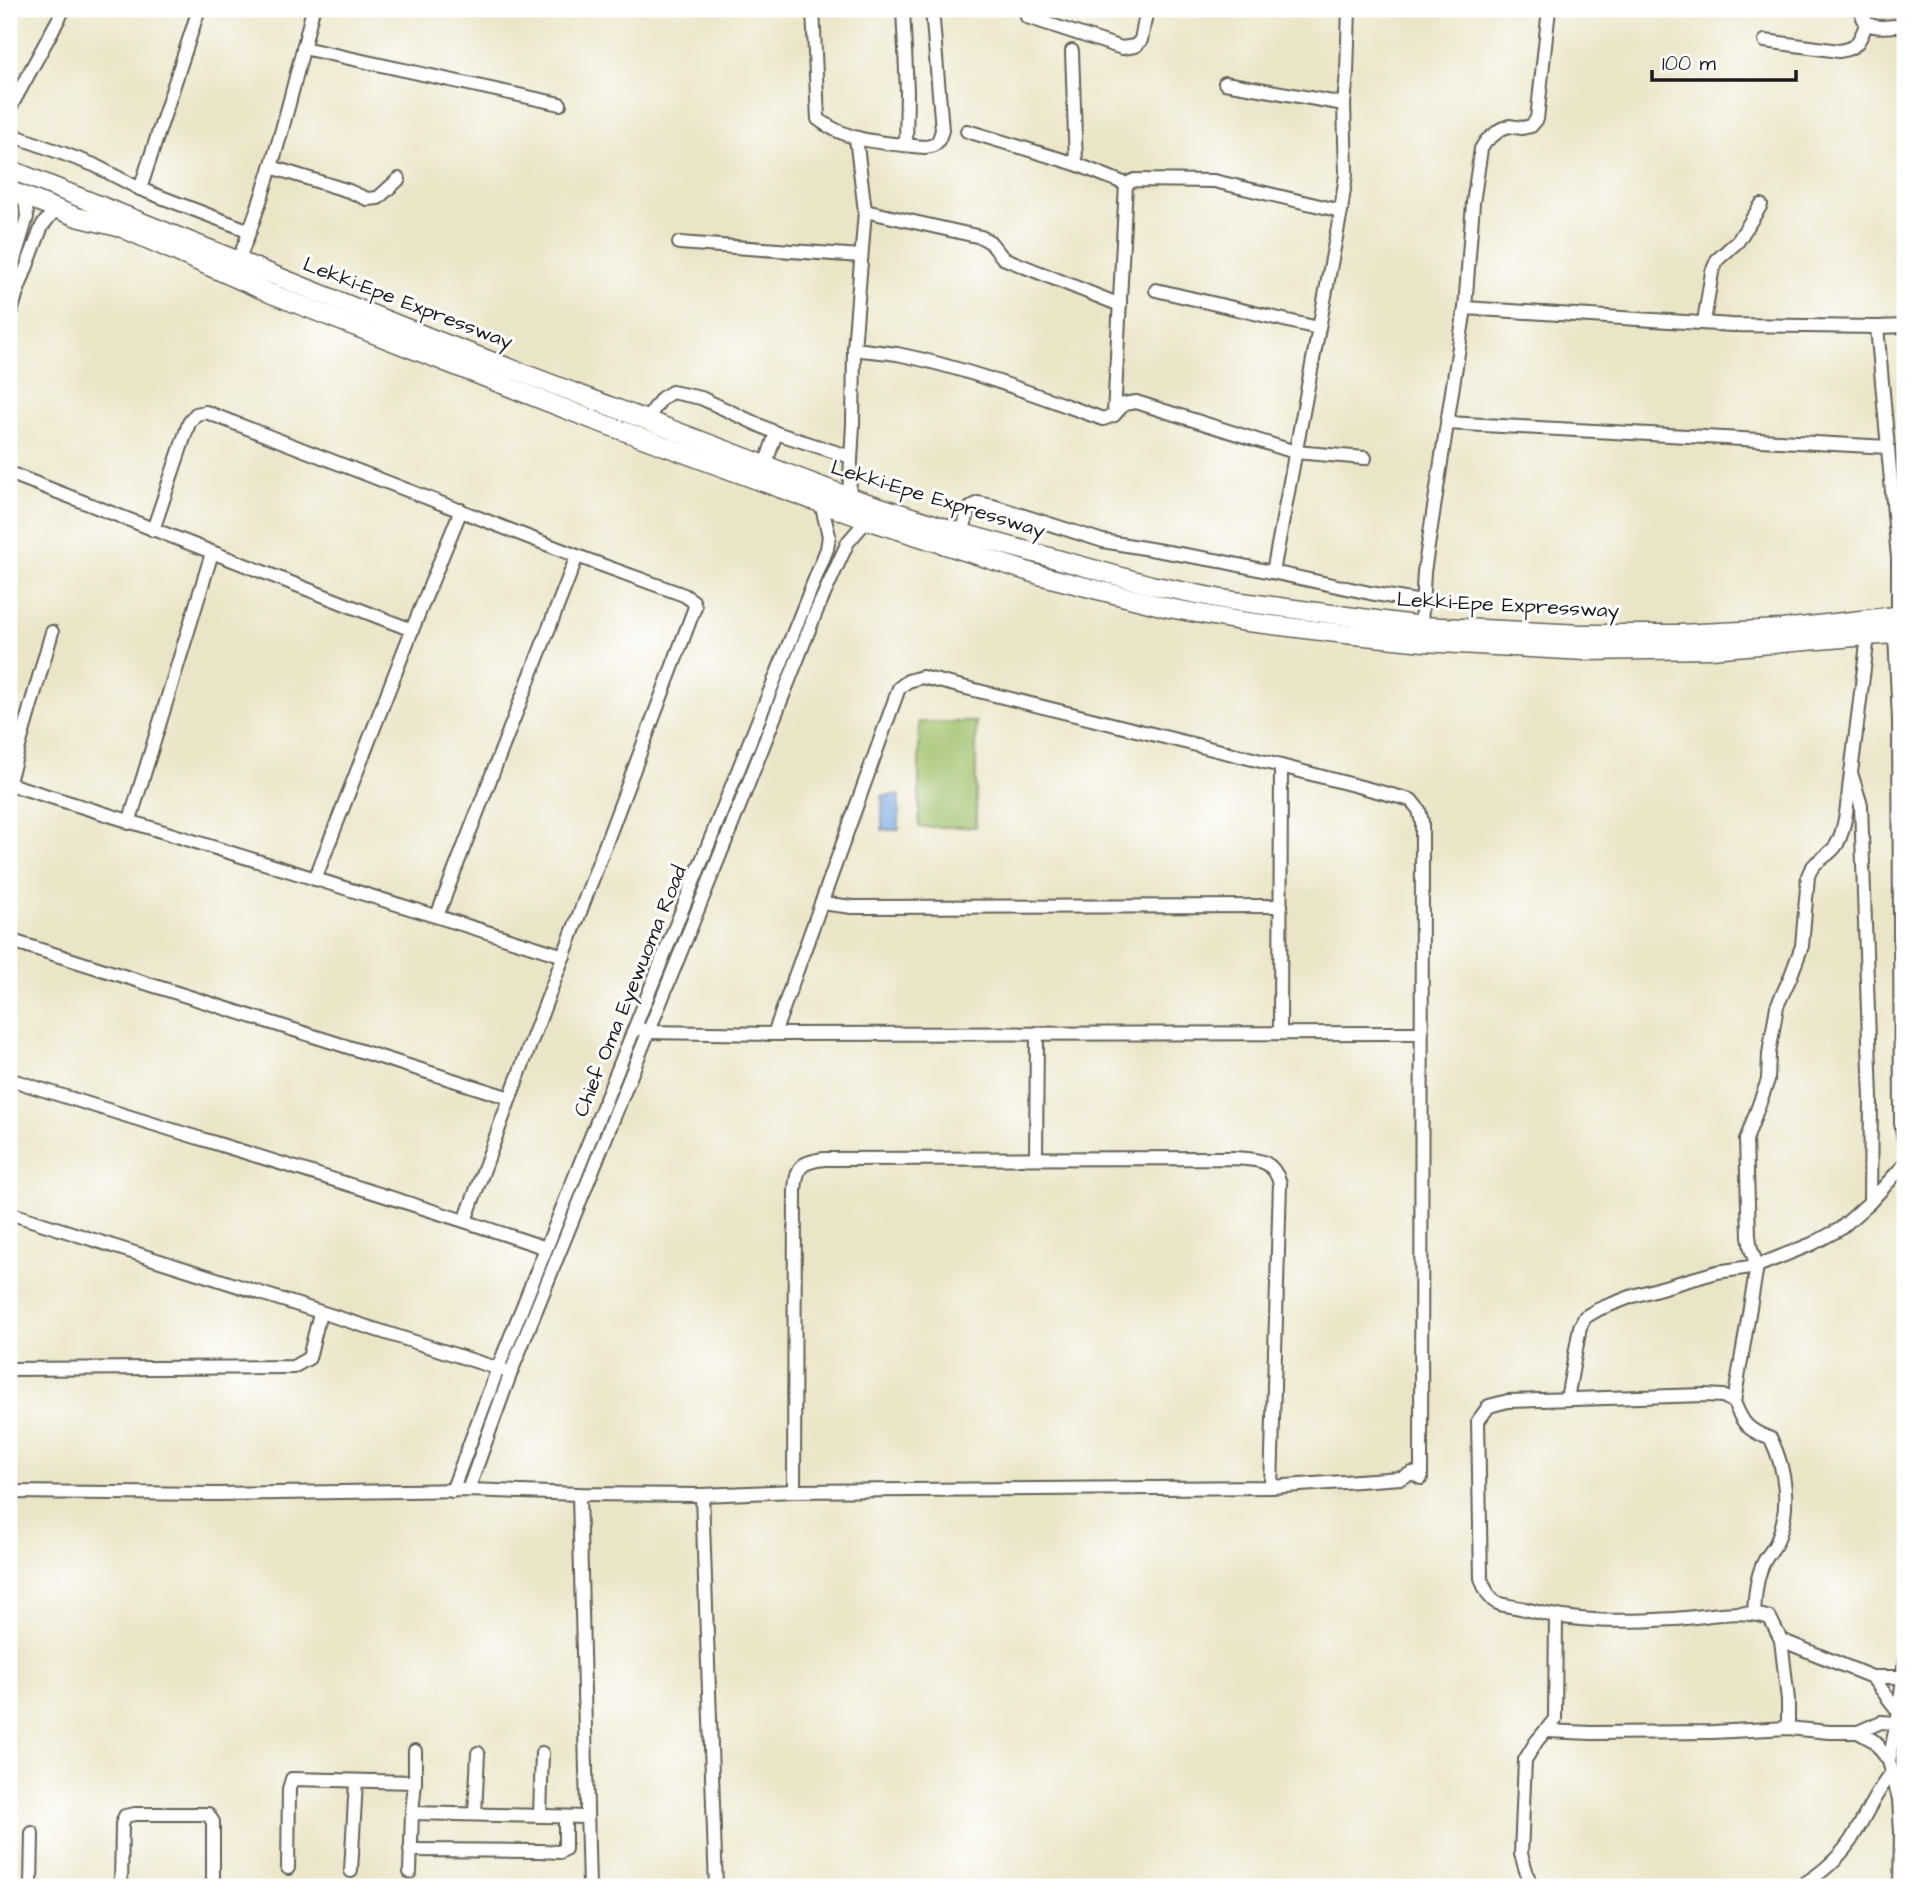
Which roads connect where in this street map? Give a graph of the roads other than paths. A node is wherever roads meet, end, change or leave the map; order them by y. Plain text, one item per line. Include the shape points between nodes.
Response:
1 (64, 9) edge
2 (199, 9) edge
3 (313, 9) edge
4 (813, 9) edge
5 (903, 9) edge
6 (932, 9) edge
7 (1147, 9) edge
8 (1349, 9) edge
9 (1549, 9) edge
10 (1862, 9) edge
11 (1027, 17) dead end
12 (1867, 23) junction
13 (1905, 25) edge
14 (1765, 41) dead end
15 (303, 48) junction
16 (1072, 51) dead end
17 (1225, 83) dead end
18 (560, 104) dead end
19 (1344, 104) junction
20 (9, 110) edge
21 (9, 131) edge
22 (967, 131) dead end
23 (856, 138) junction
24 (906, 145) junction
25 (1076, 164) junction
26 (271, 167) junction
27 (9, 169) edge
28 (399, 179) dead end
29 (1126, 184) junction
30 (140, 189) junction
31 (17, 193) edge
32 (1761, 205) dead end
33 (56, 208) junction
34 (866, 211) junction
35 (1341, 211) junction
36 (250, 230) junction
37 (679, 243) dead end
38 (861, 256) junction
39 (238, 261) junction
40 (9, 277) edge
41 (1156, 290) dead end
42 (1120, 305) junction
43 (1465, 308) junction
44 (9, 320) edge
45 (1704, 322) junction
46 (1905, 326) edge
47 (1877, 327) junction
48 (1318, 328) junction
49 (854, 349) junction
50 (465, 359) junction
51 (1114, 415) junction
52 (646, 420) junction
53 (1447, 423) junction
54 (776, 433) junction
55 (1888, 447) junction
56 (1295, 452) junction
57 (851, 457) junction
58 (1365, 458) dead end
59 (765, 466) junction
60 (9, 473) edge
61 (849, 497) junction
62 (821, 503) junction
63 (461, 510) junction
64 (867, 520) junction
65 (153, 530) junction
66 (962, 533) junction
67 (212, 553) junction
68 (577, 556) junction
69 (1273, 572) junction
70 (1370, 593) junction
71 (1421, 602) junction
72 (1367, 617) junction
73 (1901, 625) edge
74 (1421, 626) junction
75 (412, 629) junction
76 (52, 632) dead end
77 (1868, 636) junction
78 (1281, 766) junction
79 (1851, 773) junction
80 (9, 783) edge
81 (130, 823) junction
82 (315, 878) junction
83 (821, 903) junction
84 (1281, 906) junction
85 (437, 916) junction
86 (9, 940) edge
87 (564, 956) junction
88 (642, 1029) junction
89 (1037, 1033) junction
90 (1280, 1033) junction
91 (1421, 1033) junction
92 (774, 1034) junction
93 (9, 1079) edge
94 (510, 1098) junction
95 (1905, 1146) edge
96 (1036, 1158) junction
97 (1905, 1164) edge
98 (1870, 1202) junction
99 (9, 1213) edge
100 (465, 1221) junction
101 (546, 1248) junction
102 (1757, 1266) junction
103 (320, 1313) junction
104 (9, 1368) edge
105 (504, 1370) junction
106 (1567, 1399) junction
107 (1734, 1402) junction
108 (1271, 1487) junction
109 (468, 1490) junction
110 (452, 1491) junction
111 (794, 1491) junction
112 (9, 1492) edge
113 (579, 1494) junction
114 (702, 1495) junction
115 (1754, 1613) junction
116 (1556, 1617) junction
117 (1781, 1640) junction
118 (1905, 1659) edge
119 (1872, 1677) junction
120 (1904, 1677) edge
121 (1898, 1718) junction
122 (1788, 1728) junction
123 (1547, 1731) junction
124 (1858, 1732) junction
125 (415, 1751) dead end
126 (478, 1754) dead end
127 (542, 1754) dead end
128 (1890, 1768) junction
129 (356, 1781) junction
130 (415, 1782) junction
131 (412, 1813) junction
132 (475, 1814) junction
133 (540, 1816) junction
134 (565, 1817) junction
135 (587, 1817) junction
136 (32, 1833) dead end
137 (410, 1850) junction
138 (288, 1868) dead end
139 (351, 1871) dead end
140 (410, 1872) dead end
141 (31, 1887) edge
142 (121, 1887) edge
143 (213, 1887) edge
144 (589, 1887) edge
145 (716, 1887) edge
146 (1531, 1887) edge
147 (1799, 1887) edge
148 (1900, 1887) edge

1 - 20 street
2 - 30 street
3 - 15 street
4 - 23 street via 818,119
5 - 24 street
6 - 24 street via 942,130 934,146
7 - 11 street via 1141,40 1122,48
8 - 19 street
9 - 43 street via 1537,119 1531,126 1501,129 1481,149
10 - 12 street
12 - 13 street via 1875,27
12 - 14 street via 1856,46 1849,50
15 - 18 street
15 - 26 street
16 - 25 street
17 - 19 street
19 - 35 street via 1346,174
21 - 30 street
22 - 25 street
23 - 24 street
23 - 34 street
25 - 29 street
26 - 28 street via 367,199 378,198
26 - 36 street
27 - 39 highway, Lekki-Epe Expressway
29 - 35 street via 1135,180 1214,181
29 - 42 street
30 - 36 street
31 - 33 highway, Lekki-Epe Expressway
31 - 40 street via 27,217
32 - 45 street via 1738,241 1717,260
33 - 44 street via 42,226
33 - 50 highway, Lekki-Epe Expressway via 122,228 272,294
34 - 38 street
34 - 42 street via 981,237 1003,258
35 - 48 street
36 - 39 street
37 - 38 street
38 - 49 street
39 - 50 highway, Lekki-Epe Expressway
41 - 48 street
42 - 51 street
43 - 45 street
43 - 53 street
45 - 47 street
46 - 47 street
47 - 55 street
48 - 56 street
49 - 51 street via 937,364 1103,419
49 - 57 street
50 - 52 highway, Lekki-Epe Expressway
50 - 62 highway, Lekki-Epe Expressway via 596,421
51 - 56 street via 1124,404 1136,402
52 - 54 street via 672,392 701,398
52 - 59 highway, Lekki-Epe Expressway
53 - 55 street
53 - 71 street
54 - 57 street
54 - 59 street
55 - 73 street
56 - 58 street
56 - 69 street
57 - 61 street
59 - 61 highway, Lekki-Epe Expressway
60 - 65 street
61 - 66 highway, Lekki-Epe Expressway
62 - 64 highway, Lekki-Epe Expressway
62 - 88 street, Chief Oma Eyewuoma Road via 829,536 827,549
63 - 65 street via 206,412 196,414 189,423
63 - 68 street
63 - 75 street
64 - 77 highway, Lekki-Epe Expressway via 1038,575 1169,608 1345,634 1586,651 1710,649
64 - 88 street, Chief Oma Eyewuoma Road via 848,542 820,601 731,828
65 - 67 street
66 - 69 street via 969,509 978,503 1103,541
66 - 72 highway, Lekki-Epe Expressway via 1151,585 1227,600
67 - 75 street
67 - 81 street
68 - 85 street
68 - 87 street via 684,595 695,607
69 - 70 street
70 - 71 street
70 - 72 street
71 - 74 street
72 - 74 highway, Lekki-Epe Expressway
73 - 74 highway, Lekki-Epe Expressway via 1678,634
73 - 77 highway, Lekki-Epe Expressway
73 - 95 street via 1901,1122
75 - 82 street
76 - 80 street
77 - 79 street
78 - 83 street via 922,677 908,681 899,688
78 - 84 street
78 - 91 street via 1412,800 1419,810
79 - 98 street via 1861,805
79 - 102 street via 1837,844 1811,867 1808,876 1802,946 1777,1006 1768,1080 1746,1140 1749,1236
80 - 81 street
81 - 82 street
82 - 85 street
83 - 84 street via 852,907
83 - 92 street
84 - 90 street
85 - 87 street
86 - 94 street
87 - 94 street
88 - 92 street
88 - 101 street, Chief Oma Eyewuoma Road
88 - 105 street, Chief Oma Eyewuoma Road
89 - 90 street
89 - 92 street
89 - 96 street
90 - 91 street
91 - 108 street via 1420,1478 1412,1473 1401,1478
93 - 100 street
94 - 100 street
96 - 108 street via 1234,1158 1264,1162 1276,1173 1280,1184
96 - 111 street via 824,1159 801,1167 795,1191
97 - 98 street
98 - 102 street via 1840,1229
99 - 103 street
100 - 101 street
101 - 105 street, Chief Oma Eyewuoma Road
102 - 106 street via 1717,1272 1633,1296 1586,1317 1580,1327
102 - 107 street
103 - 104 street via 309,1358 293,1367
103 - 105 street
105 - 109 street, Chief Oma Eyewuoma Road
105 - 110 street, Chief Oma Eyewuoma Road
106 - 107 street via 1723,1395
106 - 116 street via 1508,1401 1489,1406 1478,1421 1481,1578 1487,1595 1499,1605
107 - 115 street via 1742,1422 1771,1439 1784,1479 1785,1514 1777,1542 1763,1564
108 - 111 street
109 - 110 street
109 - 113 street
110 - 112 street
111 - 114 street
113 - 114 street
113 - 135 street
114 - 145 street
115 - 116 street via 1615,1622
115 - 117 street via 1770,1618
116 - 123 street via 1555,1720
117 - 119 street
117 - 122 street
118 - 120 street
119 - 120 street
119 - 121 street
120 - 121 street
121 - 124 street
121 - 128 street
122 - 123 street
122 - 124 street
123 - 146 street via 1525,1760 1521,1854
124 - 128 street via 1874,1741
125 - 130 street
126 - 132 street
127 - 133 street
128 - 147 street via 1850,1841 1822,1873
128 - 148 street via 1899,1800
129 - 130 street
129 - 138 street via 292,1779
129 - 139 street
130 - 131 street
131 - 132 street
131 - 137 street
132 - 133 street
133 - 134 street
134 - 135 street
134 - 137 street via 565,1849 560,1852
135 - 144 street
136 - 141 street
137 - 140 street
142 - 143 street via 125,1816 208,1814 214,1822

